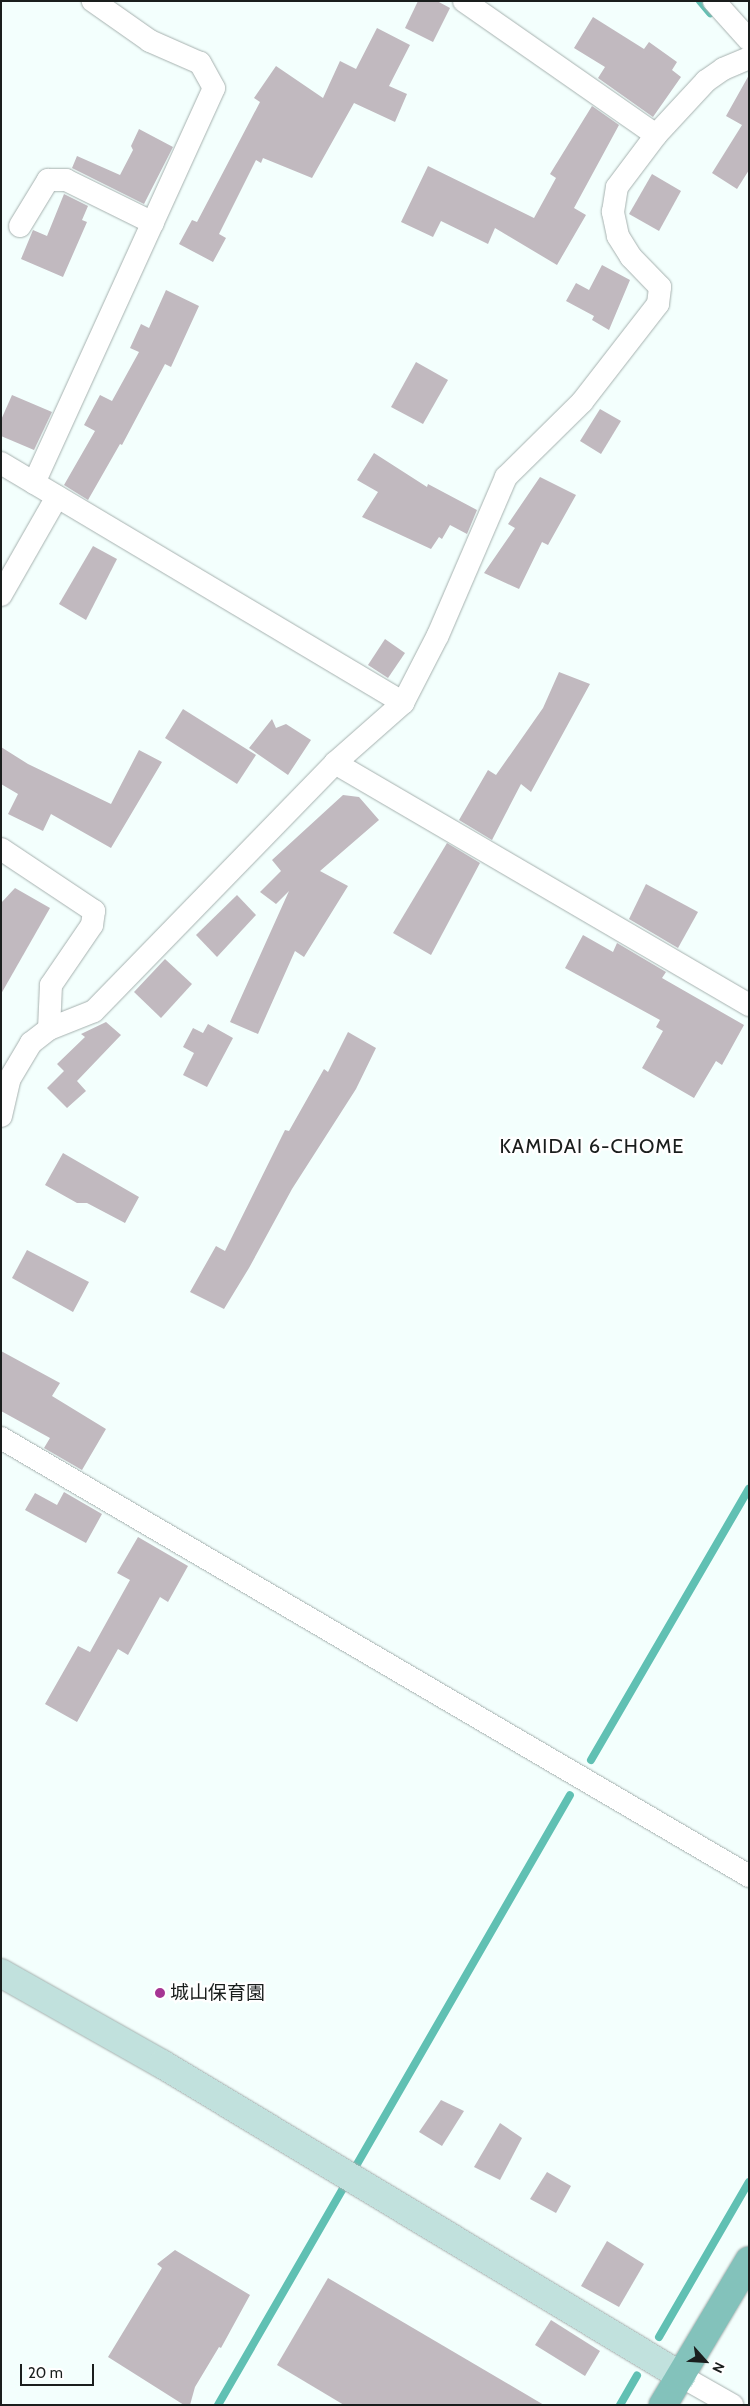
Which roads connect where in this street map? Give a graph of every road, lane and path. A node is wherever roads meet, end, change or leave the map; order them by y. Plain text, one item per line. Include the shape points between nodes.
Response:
1 (93, 1) edge
2 (464, 1) edge
3 (714, 1) edge
4 (749, 40) edge
5 (749, 58) edge
6 (656, 134) junction
7 (152, 223) junction
8 (20, 226) dead end
9 (1, 463) edge
10 (34, 483) junction
11 (57, 498) junction
12 (1, 595) edge
13 (403, 703) junction
14 (335, 763) junction
15 (1, 849) edge
16 (749, 1005) edge
17 (49, 1029) junction
18 (1, 1116) edge
19 (1, 1438) edge
20 (749, 1876) edge
21 (1, 1973) edge
22 (749, 2261) edge
23 (681, 2376) junction
24 (663, 2405) edge
25 (732, 2405) edge

1 - 7 street via 150,41 200,63 214,88
2 - 6 street
3 - 4 street
5 - 6 street via 723,69 706,81
6 - 13 street via 617,187 613,212 624,247 660,287 658,304 582,402 506,477 438,636
7 - 8 street via 66,180 48,180
7 - 10 street
9 - 10 street
10 - 11 street
11 - 12 street
11 - 13 street
13 - 14 street
14 - 16 street
14 - 17 street via 94,1011
15 - 17 street via 94,910 92,925 51,985
17 - 18 street via 30,1043 9,1080
19 - 20 street
21 - 23 street via 331,2165
22 - 23 main road
23 - 24 main road
23 - 25 street

